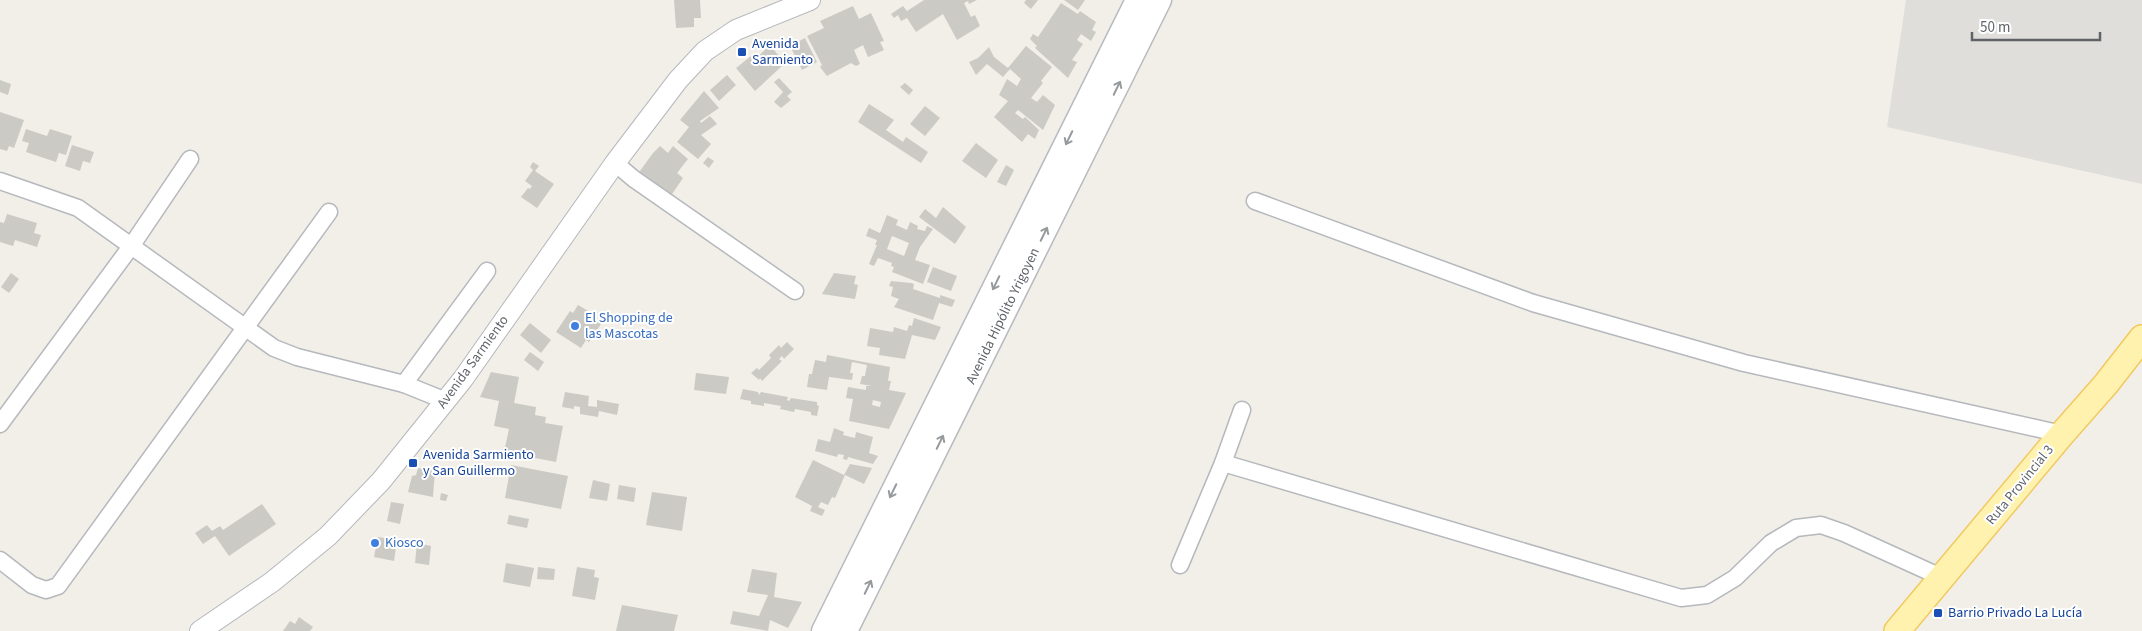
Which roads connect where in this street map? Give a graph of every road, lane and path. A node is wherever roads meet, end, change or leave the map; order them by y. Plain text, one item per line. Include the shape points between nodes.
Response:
1 (810, 0) edge
2 (1137, 0) edge
3 (1160, 0) edge
4 (190, 159) dead end
5 (615, 163) junction
6 (0, 181) edge
7 (1255, 201) dead end
8 (329, 212) dead end
9 (132, 245) junction
10 (487, 271) dead end
11 (795, 291) dead end
12 (245, 328) junction
13 (2142, 338) edge
14 (404, 384) junction
15 (951, 397) junction
16 (446, 401) junction
17 (1242, 410) dead end
18 (0, 424) edge
19 (2062, 434) junction
20 (1223, 463) junction
21 (0, 560) edge
22 (1180, 565) dead end
23 (1943, 578) junction
24 (200, 631) edge
25 (823, 631) edge
26 (846, 631) edge
27 (1897, 631) edge

1 - 5 street, Avenida Sarmiento via 736,30 704,50
2 -> 15 main road, Avenida Hipólito Yrigoyen
15 -> 3 main road, Avenida Hipólito Yrigoyen
4 - 9 street
5 - 11 street
5 - 16 street, Avenida Sarmiento
6 - 9 street via 78,208
7 - 19 street via 1543,306 1744,363
8 - 12 street
9 - 12 street
9 - 18 street
10 - 14 street
12 - 14 street via 274,348 297,357
12 - 21 street via 58,586 46,590 32,585
13 - 19 main road, Ruta Provincial 3
14 - 16 street
15 -> 25 main road, Avenida Hipólito Yrigoyen
26 -> 15 main road, Avenida Hipólito Yrigoyen
16 - 24 street, Avenida Sarmiento via 381,481 328,536 272,582
17 - 20 street
19 - 23 main road, Ruta Provincial 3
20 - 22 street
20 - 23 street via 1681,598 1707,594 1735,578 1771,543 1796,528 1821,525
23 - 27 main road, Ruta Provincial 3

